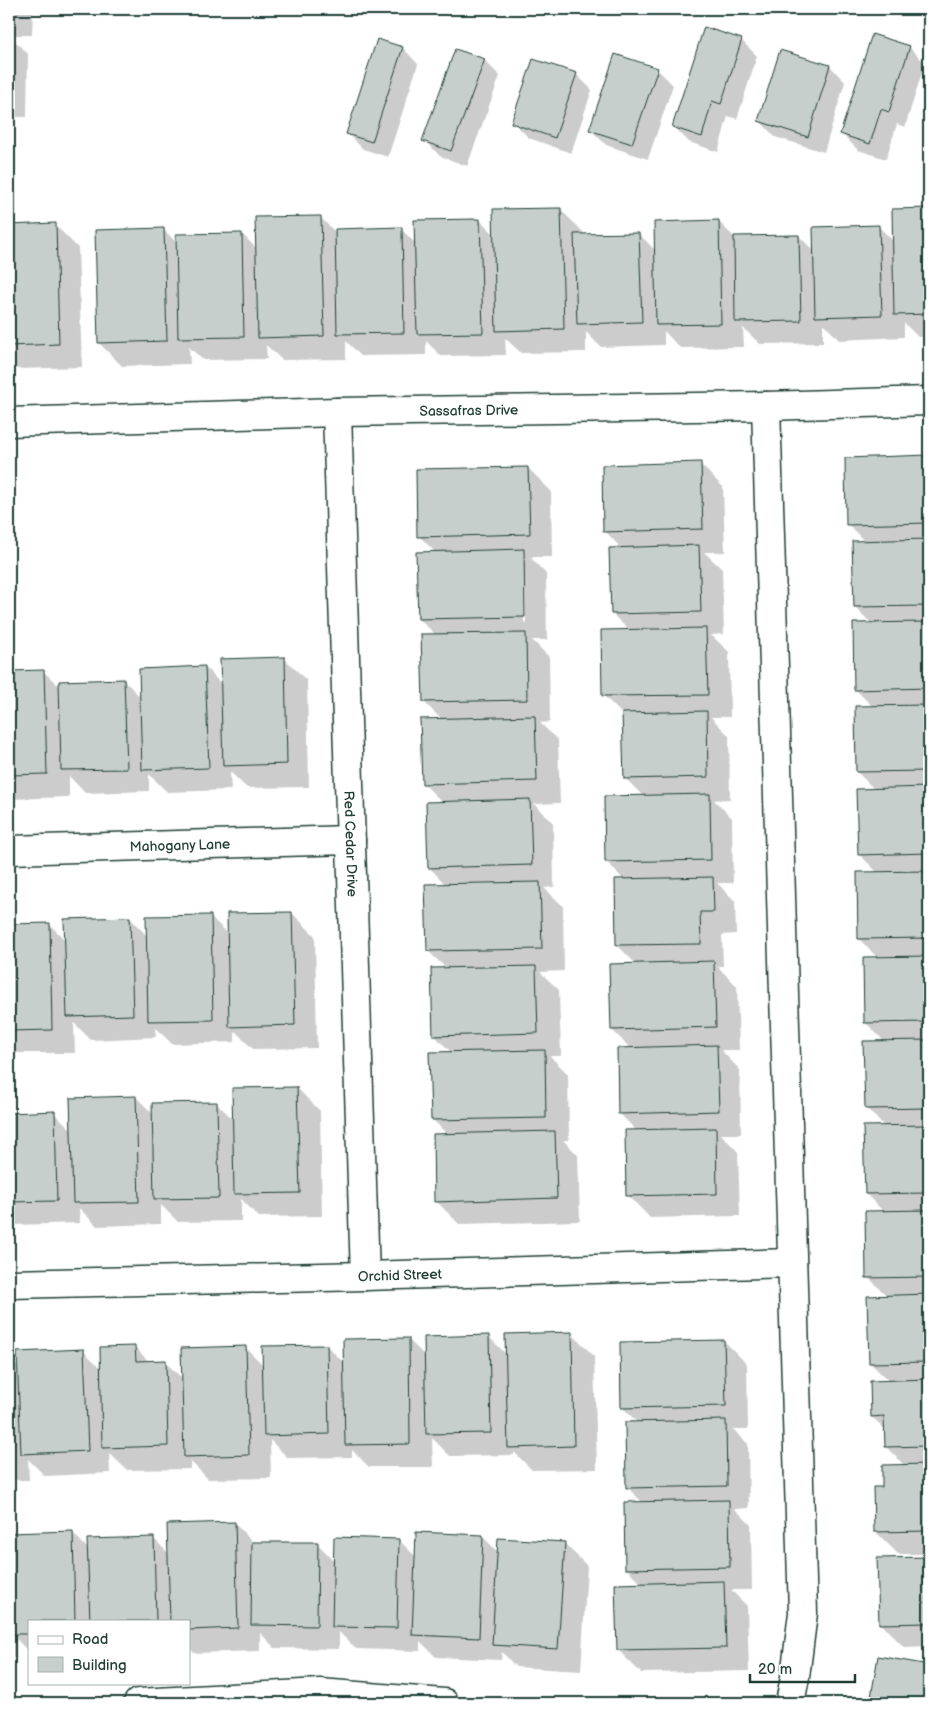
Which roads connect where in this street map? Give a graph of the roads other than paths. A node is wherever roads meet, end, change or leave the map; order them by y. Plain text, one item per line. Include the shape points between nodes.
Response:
1 (929, 401) edge
2 (766, 406) junction
3 (337, 412) junction
4 (9, 422) edge
5 (351, 840) junction
6 (9, 850) edge
7 (792, 1262) junction
8 (365, 1276) junction
9 (9, 1284) edge
10 (138, 1703) edge
11 (444, 1703) edge
12 (790, 1703) edge

1 - 2 street, Sassafras Drive
2 - 3 street, Sassafras Drive
2 - 7 street
3 - 4 street, Sassafras Drive
3 - 5 street, Red Cedar Drive
5 - 6 street, Mahogany Lane
5 - 8 street, Red Cedar Drive
7 - 8 street, Orchid Street
7 - 12 street via 802,1613
8 - 9 street, Orchid Street
10 - 11 street via 320,1693

